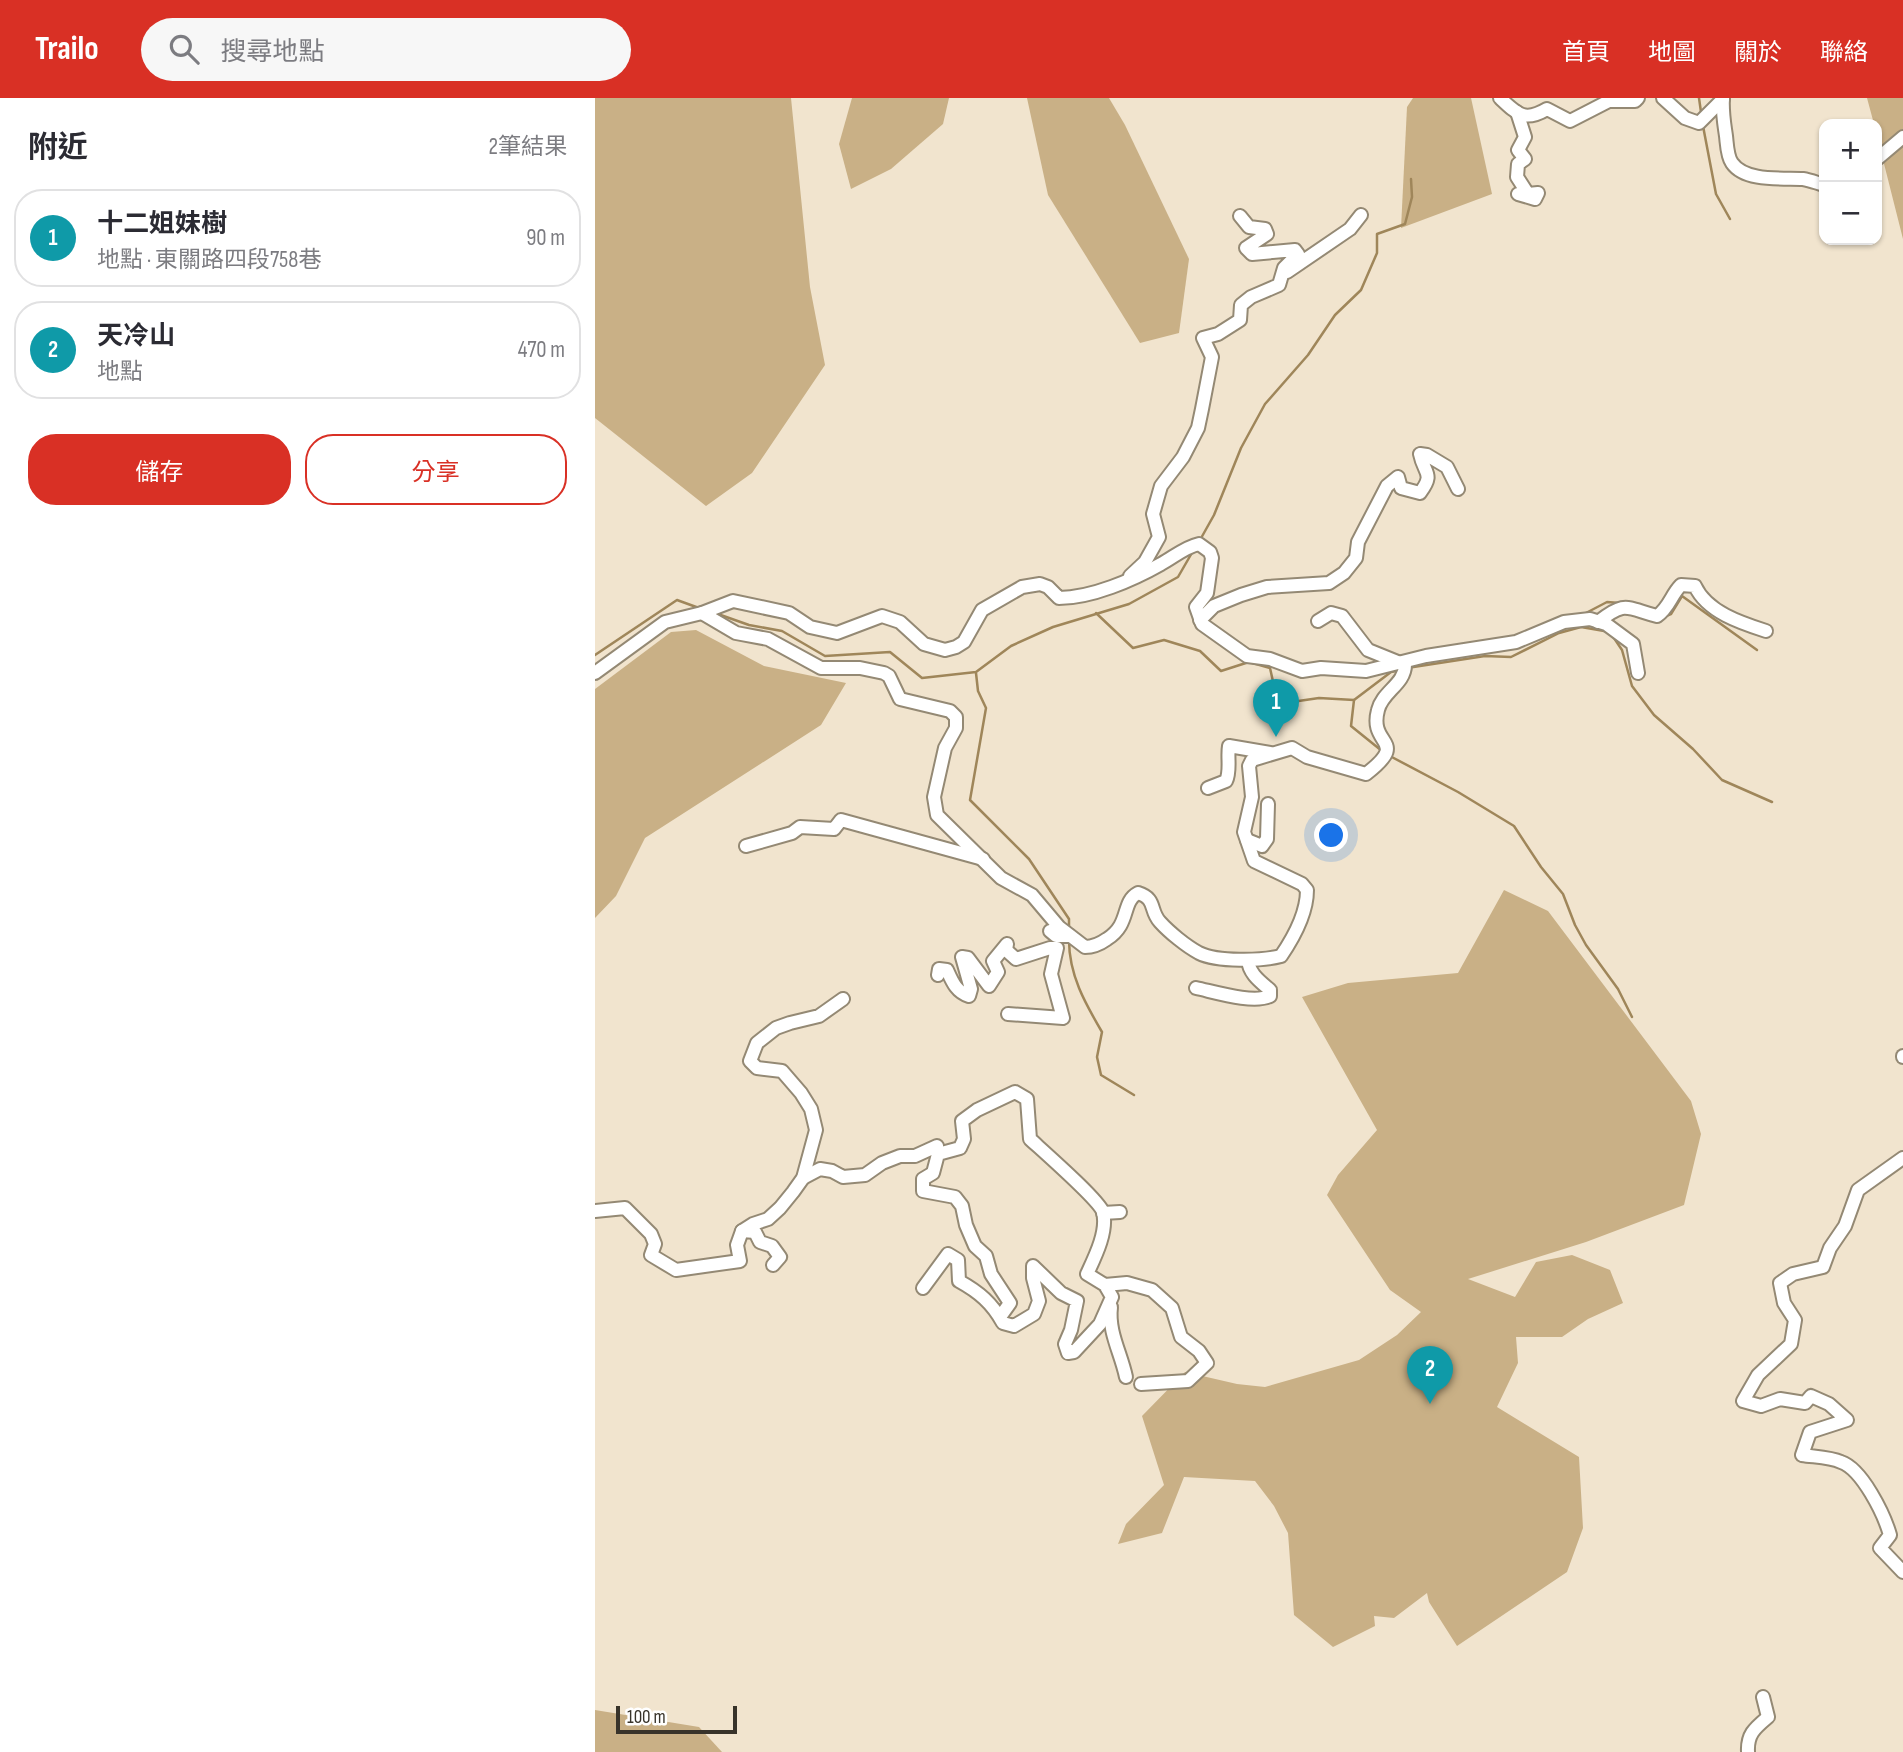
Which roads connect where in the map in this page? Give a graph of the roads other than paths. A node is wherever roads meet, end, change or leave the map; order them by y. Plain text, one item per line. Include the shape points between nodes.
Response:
1 (1500, 98) edge
2 (1638, 98) edge
3 (1663, 98) edge
4 (1723, 99) edge
5 (1517, 111) junction
6 (1903, 136) edge
7 (1882, 155) edge
8 (1819, 183) edge
9 (1518, 194) dead end
10 (1361, 215) dead end
11 (1240, 216) dead end
12 (1279, 285) junction
13 (1458, 489) dead end
14 (1123, 581) junction
15 (702, 613) junction
16 (1200, 620) junction
17 (1318, 621) dead end
18 (1598, 622) junction
19 (1766, 631) dead end
20 (1400, 662) junction
21 (595, 673) edge
22 (1638, 673) dead end
23 (1274, 754) junction
24 (1208, 788) dead end
25 (1268, 804) dead end
26 (1247, 840) junction
27 (746, 846) dead end
28 (984, 860) junction
29 (1050, 931) dead end
30 (1070, 936) junction
31 (1057, 948) junction
32 (1248, 960) junction
33 (938, 975) dead end
34 (1196, 988) dead end
35 (843, 999) dead end
36 (1008, 1014) dead end
37 (938, 1154) junction
38 (1903, 1158) edge
39 (803, 1178) junction
40 (595, 1211) edge
41 (1120, 1212) dead end
42 (1103, 1213) junction
43 (743, 1231) junction
44 (773, 1265) dead end
45 (1105, 1285) junction
46 (923, 1288) dead end
47 (1112, 1297) junction
48 (1000, 1317) junction
49 (1126, 1377) dead end
50 (1141, 1384) dead end
51 (1903, 1572) edge
52 (1763, 1697) dead end
53 (1748, 1752) edge

1 - 5 street
2 - 5 street via 1609,101 1570,121 1547,108 1534,117
3 - 4 street via 1685,118 1699,123
4 - 8 street via 1730,161 1738,170 1780,181
5 - 9 street via 1525,137 1518,150 1525,159 1518,164 1517,177 1528,194 1538,193 1535,199
6 - 7 street
10 - 12 street via 1350,229 1287,272
11 - 12 street via 1267,234 1246,248 1252,254 1295,250 1298,254 1284,268
12 - 14 street via 1251,296 1241,304 1240,320 1203,338 1212,357 1198,428 1161,486 1153,514 1159,537 1146,562
13 - 16 street via 1447,467 1420,454 1428,482 1419,494 1401,488 1398,478 1387,486 1358,542 1356,558 1344,573 1329,583 1267,587 1241,595 1214,606
14 - 15 street via 1077,598 1059,598 1040,584 1022,587 982,610 964,642 945,650 924,645 900,622 882,616 837,633 810,627 789,613 733,601
14 - 16 street via 1195,545 1204,547 1212,558 1207,593 1196,607
15 - 21 street via 665,622
15 - 28 street via 736,633 768,639 821,668 884,673 890,676 900,699 950,711 956,717 956,728 942,760 935,797 937,815
16 - 20 street via 1247,656 1302,671 1366,671
17 - 20 street via 1331,613 1342,616 1368,650
18 - 19 street via 1616,608 1630,607 1657,616 1667,610 1681,585 1695,586 1699,595 1732,619
18 - 20 street via 1564,622 1516,642
18 - 22 street via 1633,645
20 - 23 street via 1405,673 1379,705 1376,717 1387,754 1366,774 1291,748
23 - 24 street via 1229,746 1226,781
23 - 26 street via 1252,760 1249,766 1252,797 1244,832
25 - 26 street via 1267,839 1262,846
26 - 32 street via 1254,861 1307,890 1296,931 1281,956
27 - 28 street via 800,827 834,829 841,820
28 - 30 street via 1000,878 1032,895
29 - 30 street
30 - 31 street
30 - 32 street via 1091,947 1117,933 1130,898 1138,892 1151,901 1162,924 1199,953
31 - 33 street via 1016,959 1006,950 1007,944 993,961 998,972 989,986 968,958 962,957 971,989 968,996 954,986 947,970 939,969
31 - 36 street via 1051,974 1063,1018
32 - 34 street via 1271,996 1247,998
35 - 39 street via 819,1016 776,1028 757,1043 750,1061 757,1068 782,1072 811,1109 816,1130
37 - 39 street via 937,1146 915,1156 900,1156 852,1178 820,1169
37 - 42 street via 960,1148 962,1121 1015,1092 1027,1099 1030,1139
37 - 48 street via 933,1172 923,1179 923,1191 955,1198 962,1206 975,1246 986,1256 991,1274 1010,1303
38 - 51 street via 1859,1190 1823,1267 1793,1274 1780,1283 1784,1303 1795,1320 1791,1344 1758,1375 1743,1401 1761,1406 1780,1399 1805,1403 1811,1396 1847,1420 1811,1432 1802,1455 1842,1462 1857,1471 1887,1523 1890,1535 1880,1548
39 - 43 street via 768,1219
40 - 43 street via 625,1208 651,1234 655,1244 651,1255 676,1270 740,1261 737,1245
41 - 42 street
42 - 45 street via 1097,1252 1087,1274
43 - 44 street via 755,1232 760,1242 772,1246 780,1257
45 - 47 street
45 - 50 street via 1127,1283 1152,1290 1172,1308 1181,1337 1199,1350 1207,1363 1188,1381
46 - 48 street via 948,1254 958,1260 959,1281 979,1293
47 - 48 street via 1100,1324 1074,1352 1068,1353 1065,1344 1077,1301 1061,1293 1033,1266 1039,1301 1034,1314 1014,1326
47 - 49 street via 1111,1326
52 - 53 street via 1768,1717 1752,1730

